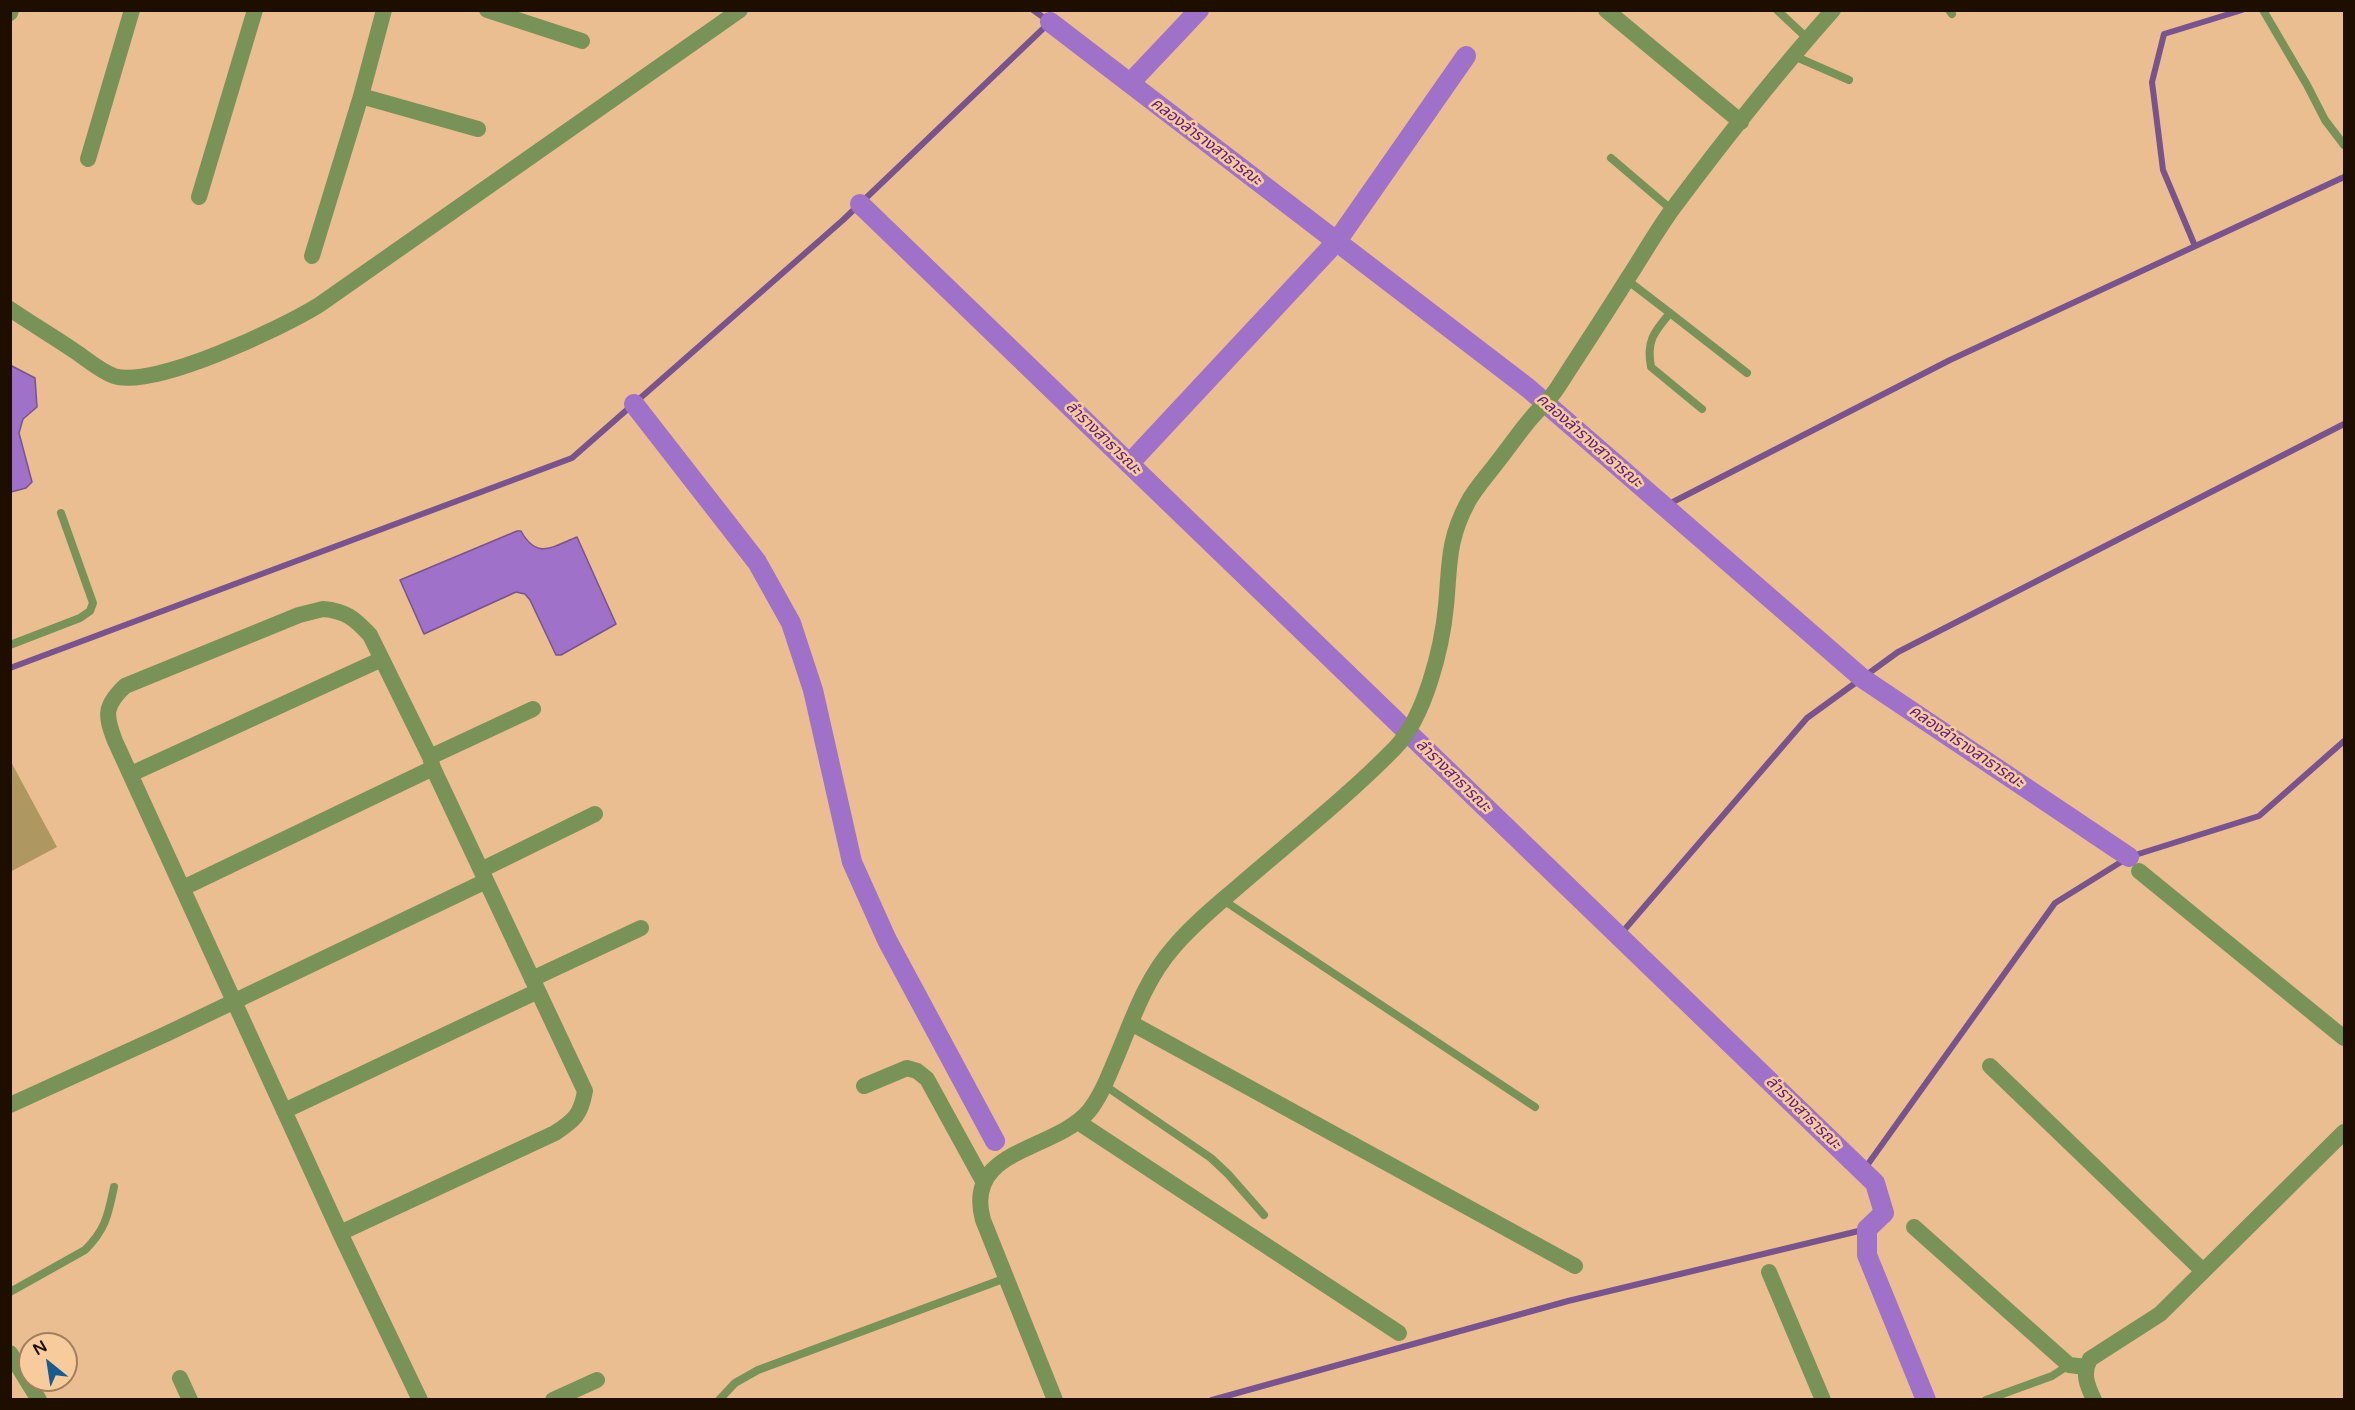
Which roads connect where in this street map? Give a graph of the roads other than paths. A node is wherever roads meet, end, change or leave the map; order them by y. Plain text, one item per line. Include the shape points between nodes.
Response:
1 (255, 10) edge
2 (384, 10) edge
3 (487, 10) edge
4 (740, 10) edge
5 (1606, 10) edge
6 (1777, 10) edge
7 (1833, 10) edge
8 (2263, 10) edge
9 (131, 11) edge
10 (1808, 39) junction
11 (582, 41) dead end
12 (1794, 56) junction
13 (1849, 80) dead end
14 (361, 96) junction
15 (1742, 122) junction
16 (478, 129) dead end
17 (2344, 145) edge
18 (1611, 158) dead end
19 (88, 159) dead end
20 (199, 197) dead end
21 (1672, 210) junction
22 (312, 256) dead end
23 (1627, 280) junction
24 (10, 309) edge
25 (1670, 313) junction
26 (1747, 373) dead end
27 (1702, 409) dead end
28 (61, 513) dead end
29 (10, 645) edge
30 (382, 659) junction
31 (533, 709) dead end
32 (431, 762) junction
33 (131, 774) junction
34 (596, 814) dead end
35 (2139, 871) dead end
36 (484, 875) junction
37 (183, 888) junction
38 (1223, 900) junction
39 (641, 928) dead end
40 (535, 985) junction
41 (234, 1001) junction
42 (1131, 1023) junction
43 (2344, 1038) edge
44 (1990, 1066) dead end
45 (1104, 1085) junction
46 (864, 1086) dead end
47 (10, 1105) edge
48 (1535, 1107) dead end
49 (284, 1111) junction
50 (1078, 1122) junction
51 (2344, 1132) edge
52 (983, 1180) junction
53 (114, 1187) dead end
54 (1264, 1215) dead end
55 (1914, 1227) dead end
56 (340, 1233) junction
57 (1575, 1266) dead end
58 (2203, 1271) junction
59 (1769, 1272) dead end
60 (1006, 1278) junction
61 (10, 1292) edge
62 (1399, 1332) dead end
63 (10, 1353) edge
64 (2078, 1366) junction
65 (180, 1378) dead end
66 (597, 1380) dead end
67 (39, 1400) edge
68 (190, 1400) edge
69 (420, 1400) edge
70 (553, 1400) edge
71 (719, 1400) edge
72 (1055, 1400) edge
73 (1823, 1400) edge
74 (1986, 1400) edge
75 (2094, 1400) edge

1 - 20 street
2 - 14 street
3 - 11 street
4 - 24 street via 319,305 293,322 246,342 145,378 117,377
5 - 15 street
6 - 10 lane
7 - 10 street
8 - 17 lane via 2325,120
9 - 19 street
10 - 12 street
12 - 13 lane
12 - 15 street
14 - 16 street
14 - 22 street
15 - 21 street
18 - 21 lane
21 - 23 street
23 - 25 lane
23 - 38 street via 1556,391 1469,500 1449,553 1442,638 1411,728 1398,745
25 - 26 lane
25 - 27 lane via 1654,331 1649,344 1651,367
28 - 29 lane via 93,603 90,611
30 - 32 street
30 - 33 street
30 - 33 street via 370,635 357,621 341,610 323,609 299,615 125,686 107,710 109,724
31 - 32 street
32 - 36 street
32 - 37 street
33 - 37 street
34 - 36 street
35 - 43 street
36 - 40 street
36 - 41 street
37 - 41 street
38 - 42 street via 1167,955
38 - 48 lane
39 - 40 street
40 - 49 street
40 - 56 street via 585,1091 582,1108 571,1122
41 - 47 street
41 - 49 street
42 - 45 street
42 - 57 street
44 - 58 street
45 - 50 street
45 - 54 lane via 1211,1158
46 - 52 street via 907,1068 922,1075
49 - 56 street
50 - 52 street via 1003,1162
50 - 62 street
51 - 58 street
52 - 60 street via 978,1204
53 - 61 lane via 108,1219 94,1241 85,1250
55 - 64 street
56 - 69 street
58 - 64 street via 2160,1314
59 - 73 street
60 - 71 lane via 758,1370 735,1383
60 - 72 street
63 - 67 street
64 - 74 lane
64 - 75 street
65 - 68 street
66 - 70 street

